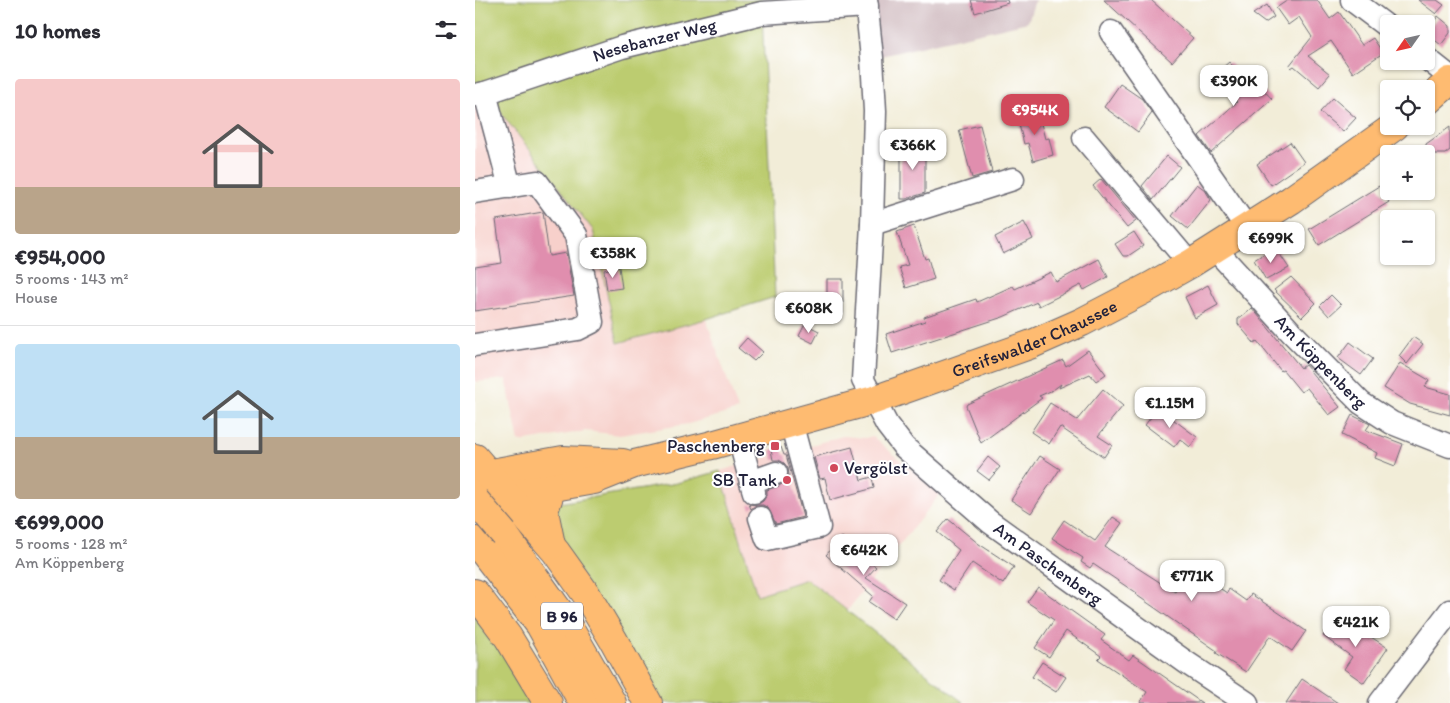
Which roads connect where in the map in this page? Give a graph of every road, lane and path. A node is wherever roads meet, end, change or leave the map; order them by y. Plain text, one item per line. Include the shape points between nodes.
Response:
1 (1353, 0) edge
2 (867, 3) edge
3 (1380, 21) edge
4 (1111, 32) dead end
5 (1435, 65) edge
6 (1450, 77) edge
7 (1450, 81) edge
8 (480, 94) edge
9 (1435, 94) edge
10 (1382, 135) edge
11 (1084, 138) dead end
12 (1013, 180) dead end
13 (510, 187) junction
14 (475, 192) edge
15 (872, 224) junction
16 (1247, 228) junction
17 (1219, 254) junction
18 (1190, 264) junction
19 (475, 345) edge
20 (874, 400) junction
21 (791, 422) junction
22 (739, 438) junction
23 (1450, 446) edge
24 (634, 464) junction
25 (479, 469) edge
26 (791, 469) junction
27 (553, 487) junction
28 (508, 496) junction
29 (475, 501) edge
30 (761, 518) dead end
31 (475, 541) edge
32 (551, 545) junction
33 (475, 593) edge
34 (1450, 611) edge
35 (548, 703) edge
36 (583, 703) edge
37 (612, 703) edge
38 (648, 703) edge
39 (1247, 703) edge
40 (1379, 703) edge

1 - 3 street
2 - 8 street, Nesebanzer Weg via 761,13 622,47
2 - 15 street, Am Paschenberg via 875,111
4 - 16 street
5 - 6 street
7 - 9 main road
8 - 13 street
10 - 16 main road, Greifswalder Chaussee
11 - 18 street
12 - 15 street
13 - 14 street
13 - 19 street via 537,182 577,235 592,322 578,329
15 - 20 street, Am Paschenberg via 863,380
16 - 17 main road, Greifswalder Chaussee
17 - 18 main road, Greifswalder Chaussee
17 - 23 street, Am Köppenberg via 1361,403 1393,423
18 - 20 main road, Greifswalder Chaussee via 1082,322 1032,344
20 - 21 main road, Greifswalder Chaussee
20 - 39 street, Am Paschenberg via 904,447 990,522
21 - 22 main road, Greifswalder Chaussee
21 - 26 street
22 - 24 main road, Greifswalder Chaussee
22 - 26 street via 752,487
24 - 25 main road, Greifswalder Chaussee via 563,460
24 - 27 main road, Greifswalder Chaussee via 594,480
25 - 28 main road
26 - 30 street via 819,526 767,540
27 - 28 main road, Greifswalder Chaussee
27 - 32 main road via 544,511
28 - 29 main road, Greifswalder Chaussee
28 - 32 main road
29 - 37 main road, B 96, bridge via 504,534 561,614
31 - 36 main road, B 96 via 540,625
32 - 38 main road via 586,594
33 - 35 main road via 508,637
34 - 40 street

